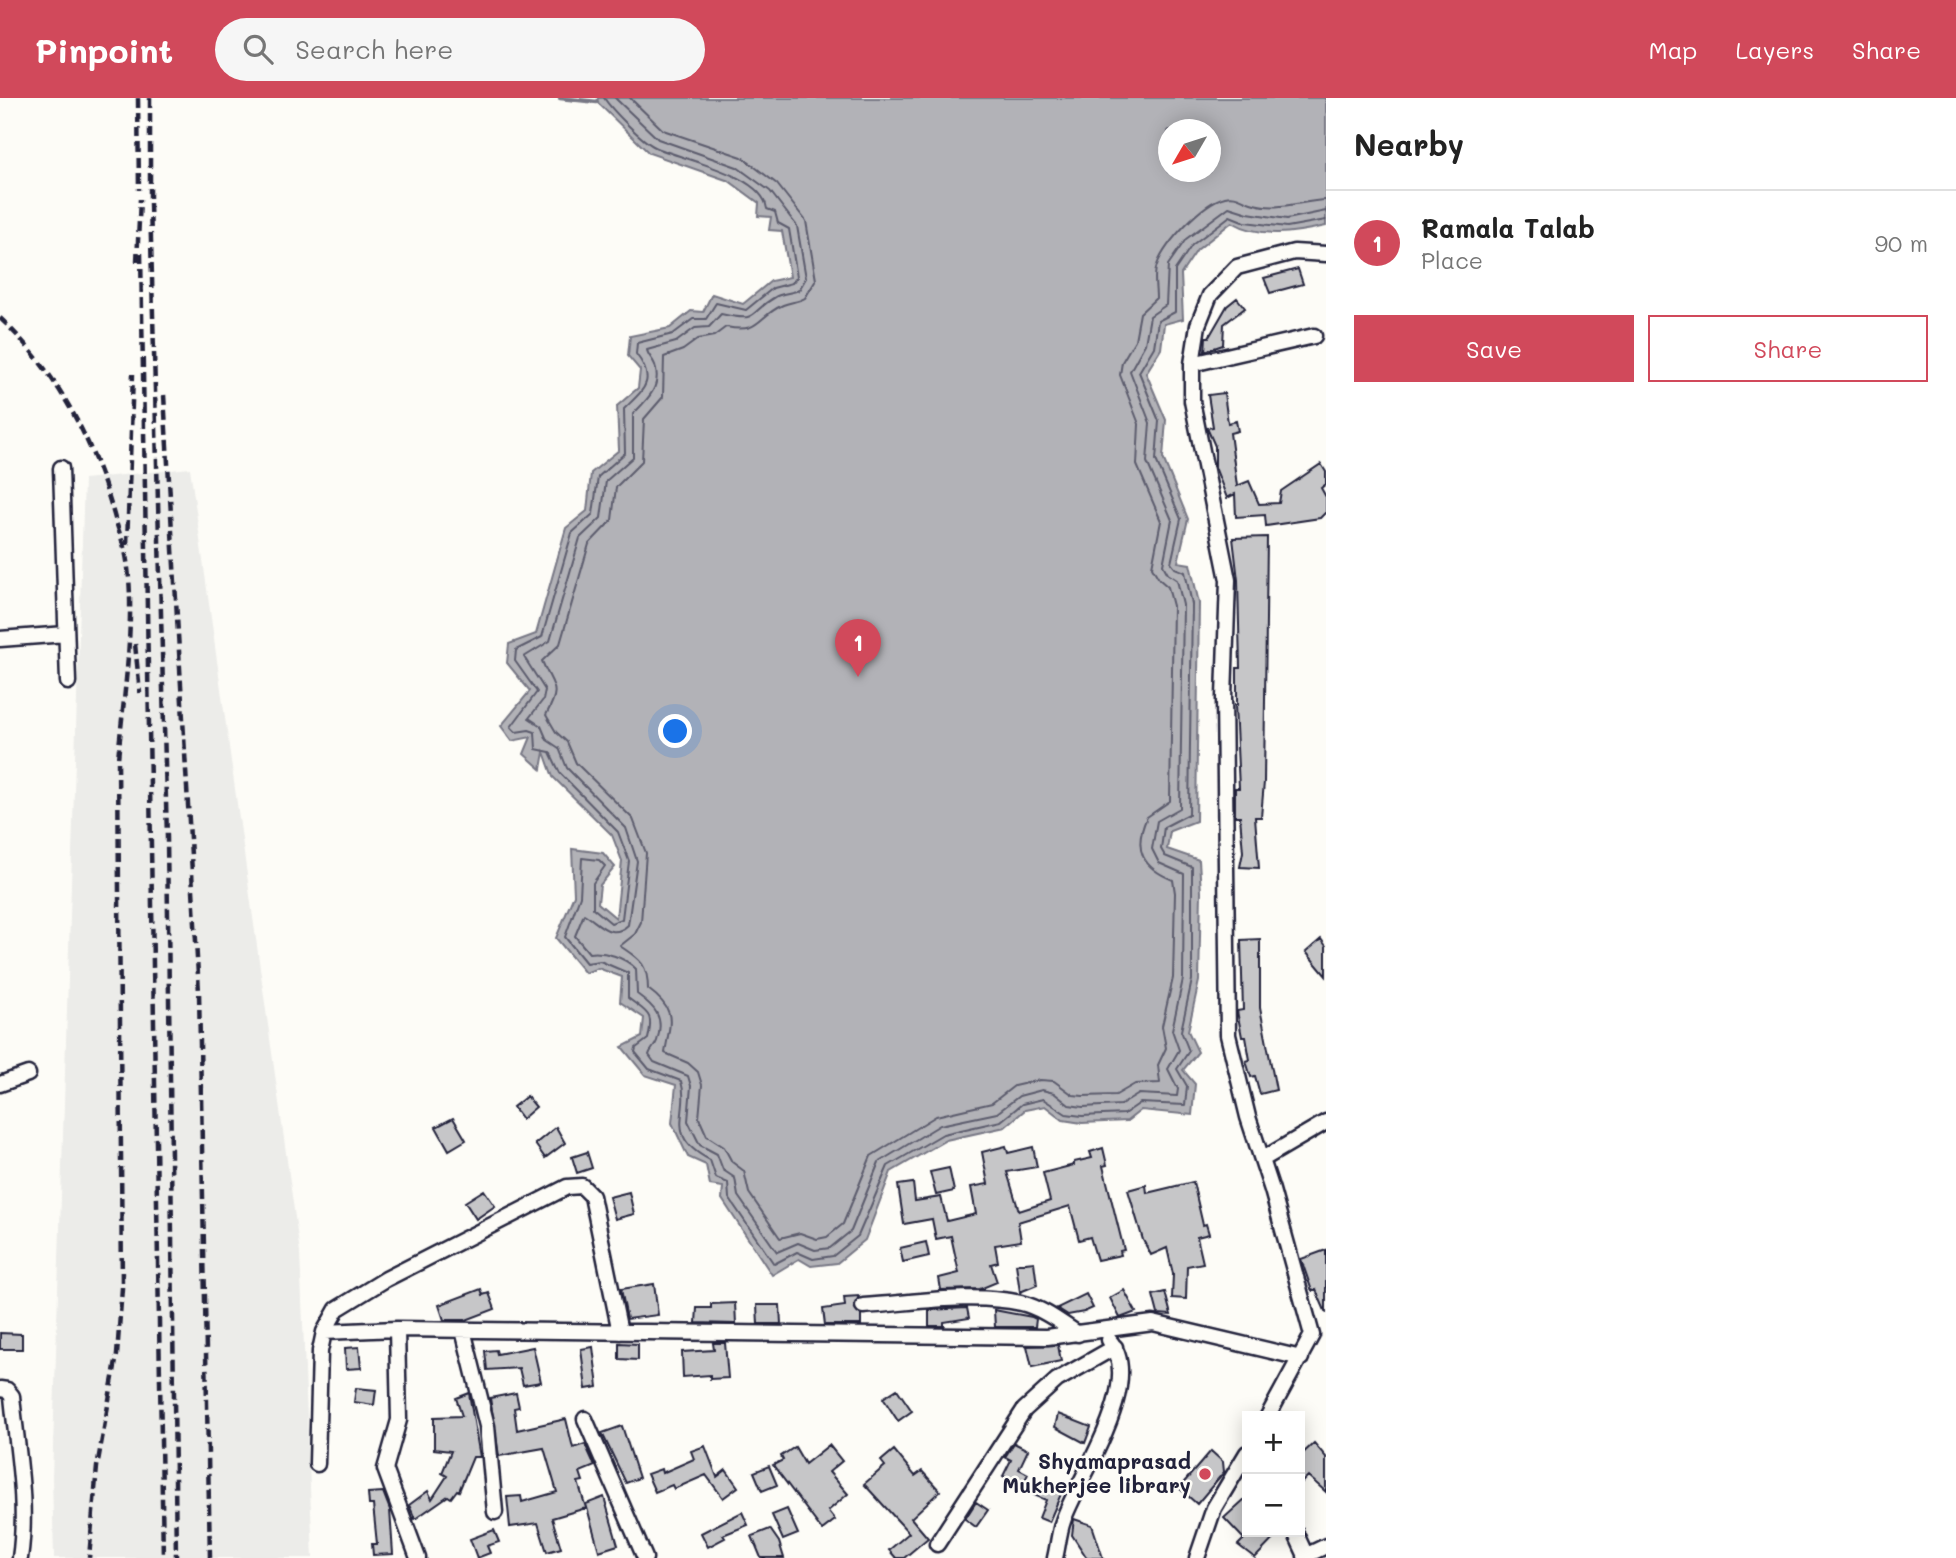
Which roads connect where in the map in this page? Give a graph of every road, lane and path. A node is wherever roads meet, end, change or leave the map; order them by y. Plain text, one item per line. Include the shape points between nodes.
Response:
1 (1326, 254) edge
2 (1314, 336) dead end
3 (1192, 364) junction
4 (61, 468) dead end
5 (66, 634) junction
6 (0, 639) edge
7 (68, 682) dead end
8 (28, 1074) dead end
9 (0, 1084) edge
10 (1326, 1122) edge
11 (1263, 1159) junction
12 (863, 1306) dead end
13 (1326, 1326) edge
14 (397, 1329) junction
15 (463, 1330) junction
16 (324, 1332) junction
17 (620, 1332) junction
18 (1101, 1332) junction
19 (1078, 1334) junction
20 (1312, 1335) junction
21 (1115, 1347) junction
22 (1301, 1357) junction
23 (0, 1389) edge
24 (1271, 1411) edge
25 (585, 1419) dead end
26 (317, 1464) dead end
27 (1242, 1467) edge
28 (495, 1512) dead end
29 (1299, 1537) edge
30 (1058, 1542) junction
31 (937, 1544) dead end
32 (1326, 1546) edge
33 (1306, 1557) edge
34 (20, 1558) edge
35 (418, 1558) edge
36 (645, 1558) edge
37 (1055, 1558) edge
38 (1069, 1558) edge
39 (1197, 1558) edge

1 - 3 street via 1294,252 1237,267 1210,295 1198,325
2 - 3 street
3 - 11 street via 1192,401 1228,580 1224,696 1228,1035
4 - 5 street
5 - 6 street
5 - 7 street
8 - 9 street
10 - 11 street
11 - 20 street
12 - 19 street via 983,1300 1021,1303 1050,1314
13 - 20 street
14 - 15 street
14 - 16 street
14 - 35 street via 398,1420 385,1469
15 - 17 street
15 - 28 street via 487,1426
16 - 17 street via 330,1318 347,1301 574,1185 592,1196
16 - 26 street
17 - 19 street
18 - 19 street
18 - 21 street
18 - 22 street via 1153,1323
20 - 22 street
21 - 30 street via 1120,1377 1109,1427 1062,1521
21 - 31 street via 1057,1380 1024,1410
22 - 24 street
23 - 34 street via 12,1396 21,1461
25 - 36 street
27 - 39 street via 1214,1508
29 - 33 street
30 - 37 street
30 - 38 street
32 - 33 street

